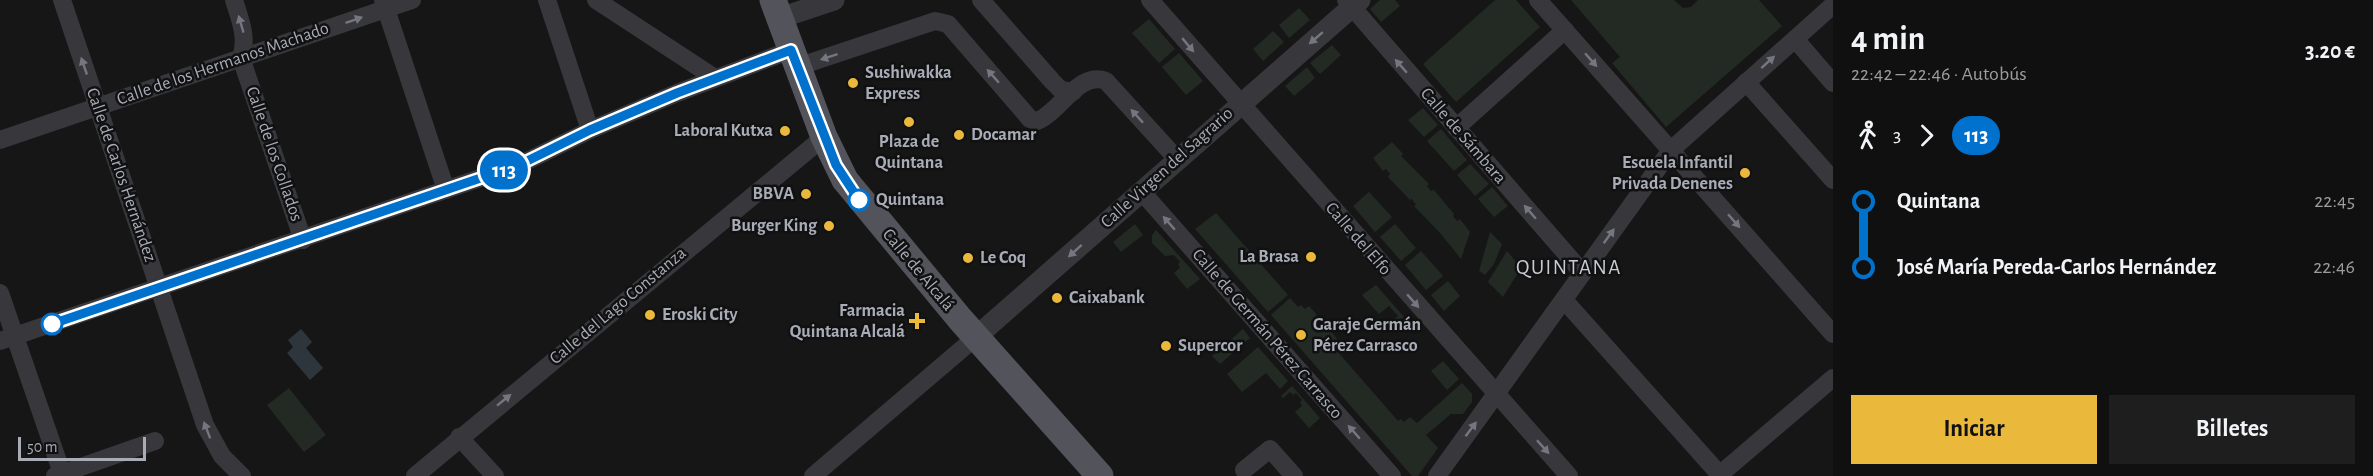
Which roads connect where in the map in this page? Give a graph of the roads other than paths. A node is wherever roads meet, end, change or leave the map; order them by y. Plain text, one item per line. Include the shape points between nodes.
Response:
1 (62, 0) edge
2 (234, 0) edge
3 (412, 0) edge
4 (548, 0) edge
5 (596, 0) edge
6 (834, 0) edge
7 (981, 0) edge
8 (1150, 0) edge
9 (1538, 0) edge
10 (1352, 3) edge
11 (385, 4) edge
12 (1833, 5) edge
13 (776, 9) edge
14 (1565, 30) junction
15 (1794, 39) junction
16 (241, 58) junction
17 (794, 59) junction
18 (715, 78) junction
19 (1746, 82) junction
20 (1833, 83) edge
21 (1073, 92) junction
22 (1239, 104) junction
23 (97, 106) junction
24 (1456, 128) junction
25 (590, 130) junction
26 (824, 137) junction
27 (0, 140) edge
28 (1671, 150) junction
29 (1177, 159) junction
30 (1833, 180) edge
31 (446, 190) junction
32 (1142, 192) junction
33 (303, 240) junction
34 (1582, 272) junction
35 (159, 287) junction
36 (0, 292) edge
37 (1564, 300) junction
38 (1833, 334) edge
39 (976, 337) junction
40 (8, 339) edge
41 (1833, 378) edge
42 (1497, 395) junction
43 (459, 437) junction
44 (155, 441) dead end
45 (1244, 470) dead end
46 (60, 475) edge
47 (1719, 475) edge
48 (242, 476) edge
49 (415, 476) edge
50 (495, 476) edge
51 (813, 476) edge
52 (1100, 476) edge
53 (1294, 476) edge
54 (1392, 476) edge
55 (1437, 476) edge
56 (1569, 476) edge

23 -> 1 street, Calle de Carlos Hernández
16 -> 2 street, Calle de los Collados via 245,38
3 - 11 street, Calle de los Hermanos Machado
4 - 25 street
5 - 18 street
6 - 13 street
7 - 21 street via 1052,81 1062,90
8 -> 22 street, Calle del Elfo
9 - 14 street
10 -> 22 street, Calle Virgen del Sagrario
24 -> 10 street, Calle de Sámbara
16 -> 11 street, Calle de los Hermanos Machado
11 - 31 street
12 - 15 street
13 - 17 main road, Calle de Alcalá
14 - 24 street
14 -> 28 street
19 -> 15 street
15 - 20 street
16 - 23 street, Calle de los Hermanos Machado
16 - 33 street, Calle de los Collados
17 - 18 street
21 -> 17 street via 1045,118 1030,119 942,21
17 - 26 main road, Calle de Alcalá
18 - 25 street
19 - 28 street
19 - 30 street
29 -> 21 street via 1106,81 1093,78
22 - 29 street, Calle Virgen del Sagrario
22 -> 42 street, Calle del Elfo
23 - 27 street, Calle de los Hermanos Machado
23 - 35 street, Calle de Carlos Hernández
34 -> 24 street, Calle de Sámbara
25 - 31 street via 532,160
26 - 39 main road, Calle de Alcalá via 836,165 859,200
43 -> 26 street, Calle del Lago Constanza
34 -> 28 street
28 -> 38 street
29 - 32 street, Calle Virgen del Sagrario
31 - 33 street
32 -> 39 street, Calle Virgen del Sagrario
54 -> 32 street, Calle de Germán Pérez Carrasco
33 - 35 street
34 - 37 street
35 - 40 street
48 -> 35 street, Calle de Carlos Hernández via 210,440
36 - 40 street
37 - 42 street
37 - 47 street
39 - 51 street
39 - 52 main road, Calle de Alcalá
40 - 46 street
41 - 47 street
55 -> 42 street
42 -> 56 street, Calle del Elfo
43 - 49 street, Calle del Lago Constanza
43 - 50 street
44 - 46 street
45 - 53 street via 1270,449

